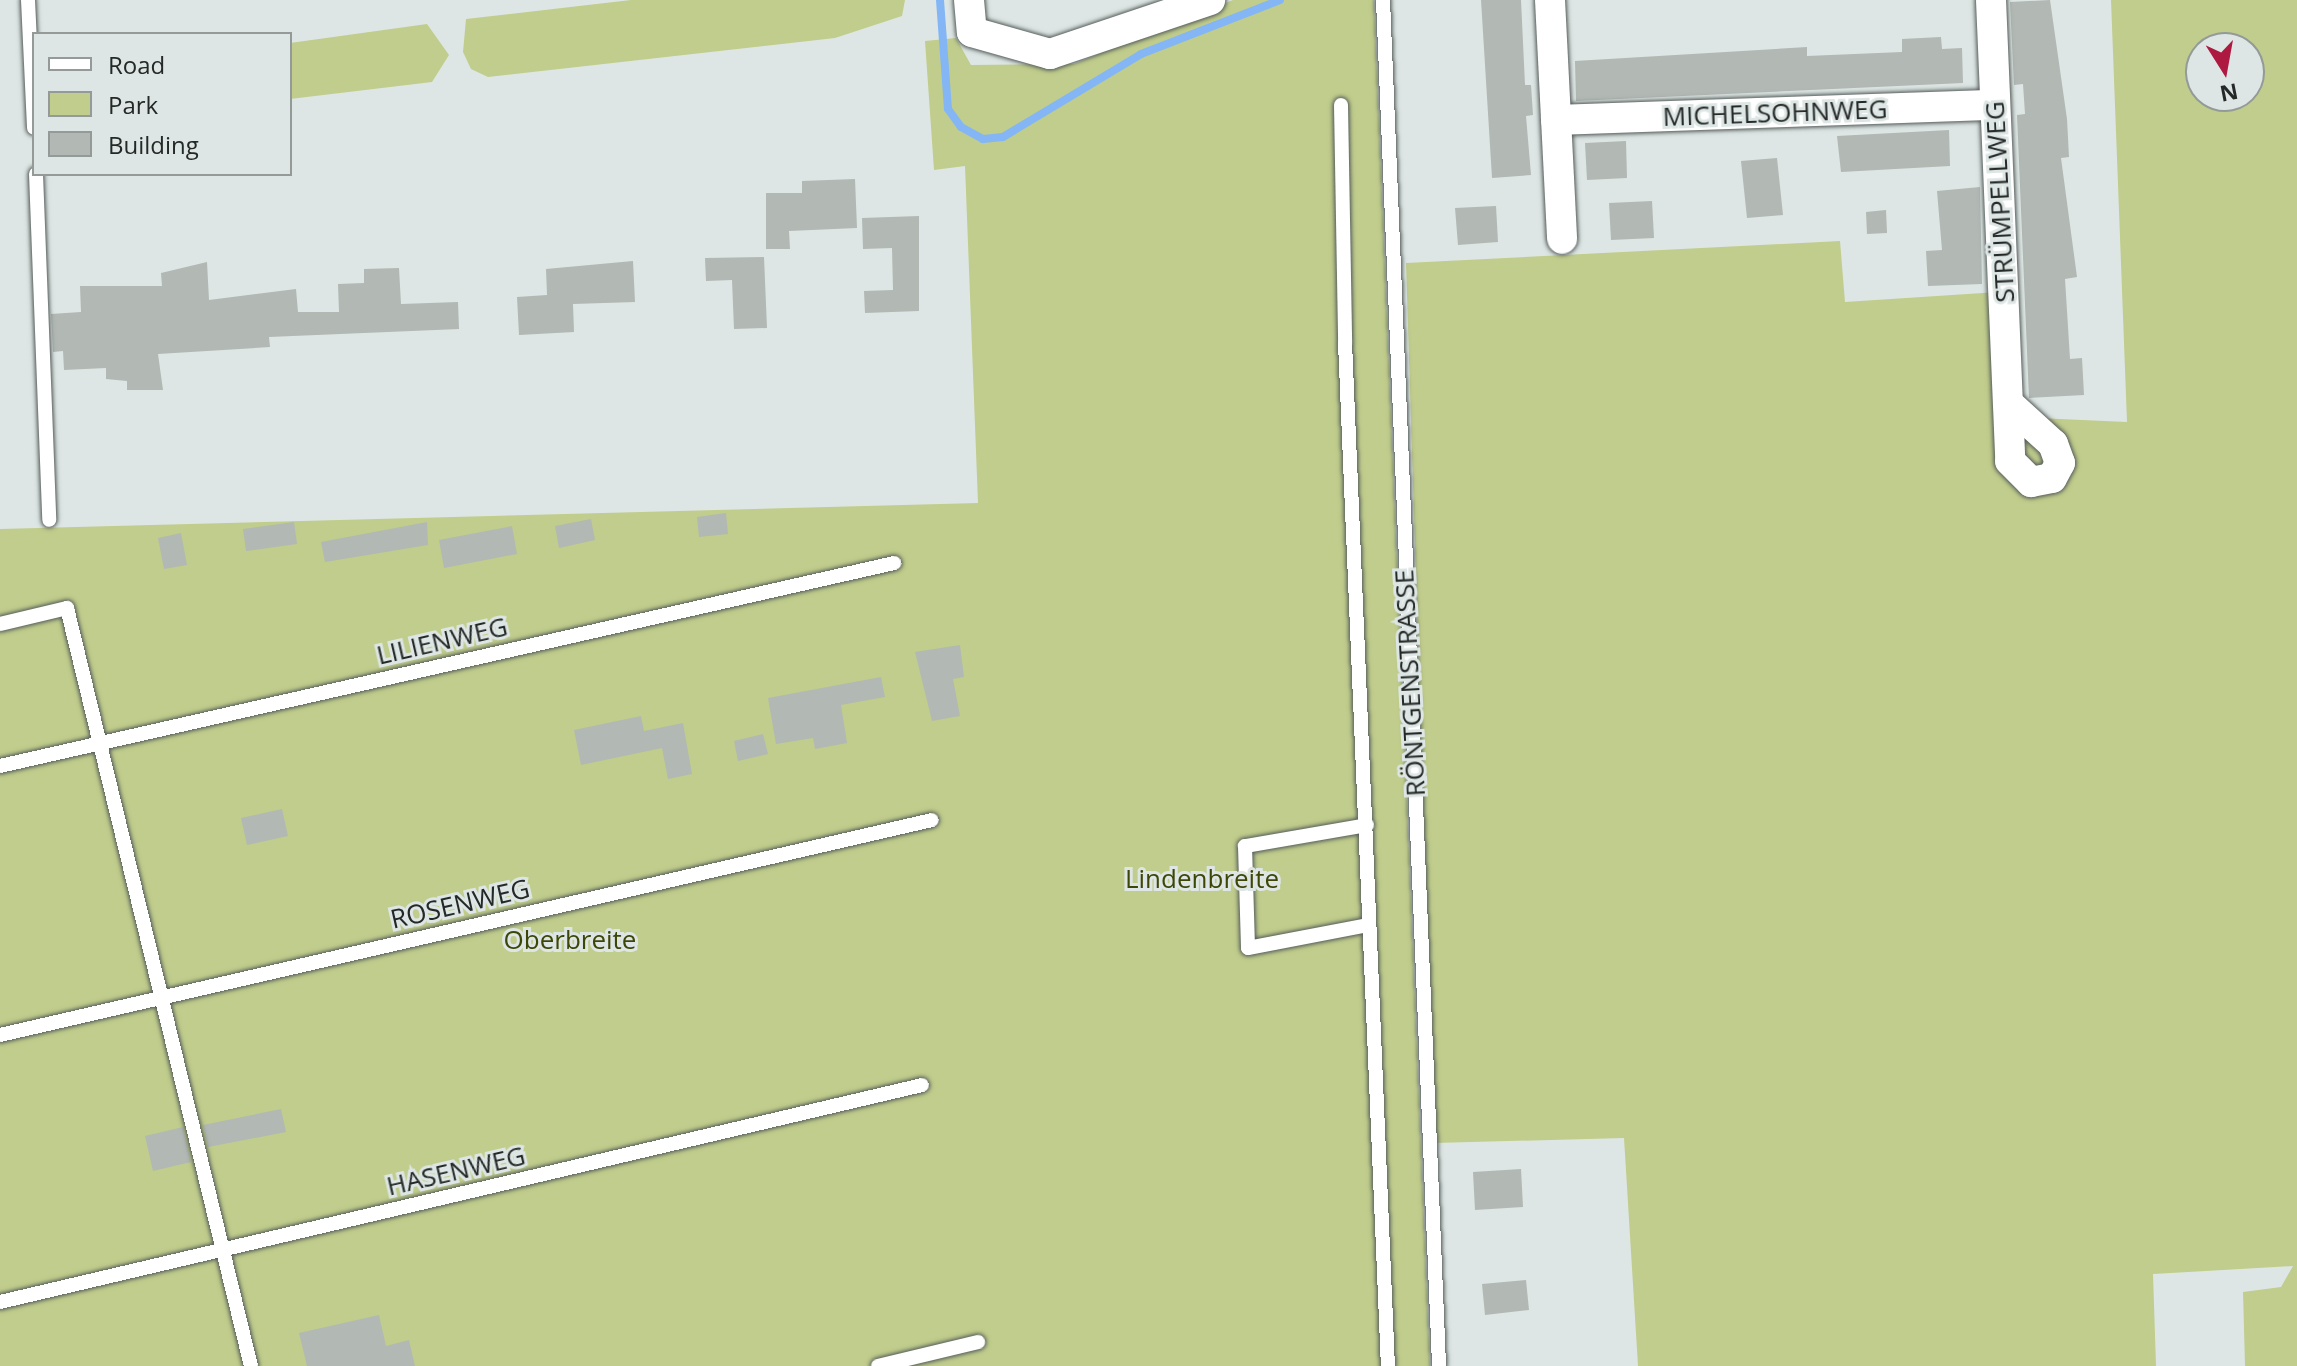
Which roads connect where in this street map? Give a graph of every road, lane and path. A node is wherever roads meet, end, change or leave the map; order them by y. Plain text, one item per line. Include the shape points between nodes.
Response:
1 (28, 0) edge
2 (969, 0) edge
3 (1210, 0) edge
4 (1383, 0) edge
5 (1550, 0) edge
6 (1991, 0) edge
7 (32, 85) edge
8 (1341, 105) dead end
9 (1995, 105) junction
10 (1556, 120) junction
11 (36, 176) edge
12 (1562, 239) dead end
13 (2009, 404) dead end
14 (49, 520) dead end
15 (894, 563) dead end
16 (0, 624) edge
17 (99, 743) junction
18 (0, 766) edge
19 (932, 820) dead end
20 (1367, 825) junction
21 (1369, 925) junction
22 (160, 998) junction
23 (0, 1035) edge
24 (922, 1085) dead end
25 (223, 1251) junction
26 (0, 1302) edge
27 (978, 1342) dead end
28 (251, 1366) edge
29 (878, 1366) edge
30 (1388, 1366) edge
31 (1439, 1366) edge

1 - 7 lane
2 - 3 street via 972,32 1050,54
4 - 31 lane, RÖNTGENSTRASSE
5 - 10 street
6 - 9 street, STRÜMPELLWEG
8 - 20 lane via 1345,342
9 - 10 street, MICHELSOHNWEG
9 - 13 street, STRÜMPELLWEG
10 - 12 street
11 - 14 lane
15 - 17 lane, LILIENWEG
16 - 17 lane via 67,608
17 - 18 lane, LILIENWEG
17 - 22 lane
19 - 22 lane, ROSENWEG
20 - 21 lane
20 - 21 lane via 1245,846 1248,948
21 - 30 lane
22 - 23 lane, ROSENWEG
22 - 25 lane
24 - 25 lane, HASENWEG
25 - 26 lane, HASENWEG
25 - 28 lane
27 - 29 lane

